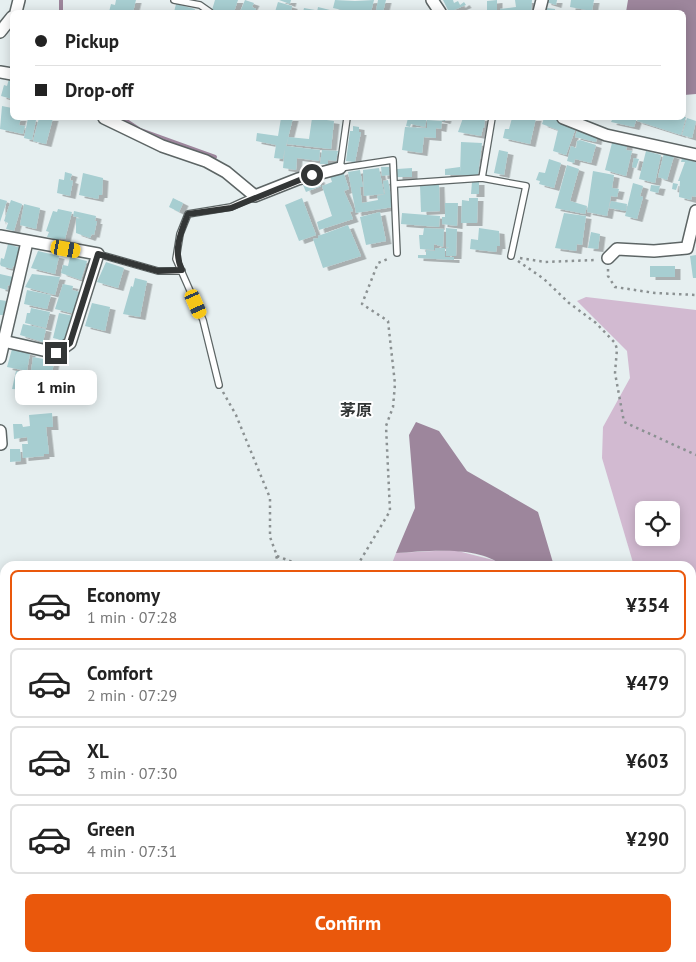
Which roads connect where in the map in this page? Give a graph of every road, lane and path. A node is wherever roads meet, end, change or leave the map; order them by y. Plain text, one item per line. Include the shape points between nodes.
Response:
1 (174, 0) edge
2 (207, 10) edge
3 (10, 19) edge
4 (0, 32) edge
5 (108, 120) edge
6 (347, 120) edge
7 (492, 120) edge
8 (568, 120) edge
9 (696, 155) edge
10 (340, 168) junction
11 (482, 178) junction
12 (395, 184) junction
13 (255, 196) junction
14 (696, 211) edge
15 (0, 236) edge
16 (27, 242) junction
17 (397, 253) joint
18 (98, 254) junction
19 (511, 256) junction
20 (608, 258) junction
21 (182, 270) junction
22 (696, 295) edge
23 (3, 341) junction
24 (0, 358) edge
25 (219, 385) joint
26 (0, 431) edge
27 (2, 444) dead end
28 (696, 454) edge
29 (277, 556) junction
30 (276, 561) edge
31 (290, 561) edge
32 (361, 561) edge

1 - 2 lane
3 - 4 street
5 - 13 street via 226,172
6 - 10 lane
7 - 11 lane
8 - 9 street via 606,135
10 - 12 lane via 393,160
10 - 13 street via 298,179
11 - 12 lane
11 - 19 lane via 526,186
12 - 17 lane
13 - 21 lane via 231,208 188,214 180,234 176,259
14 - 20 street via 687,248 654,251 617,249
15 - 16 street
16 - 18 street
16 - 23 street
17 - 32 path via 378,263 362,304 388,320 395,384 393,407 386,426 390,510
18 - 21 lane via 158,271
18 - 23 street via 70,343 56,353
19 - 20 path via 545,262
19 - 28 path via 544,279 616,343 615,373 624,422
20 - 22 path via 608,276 615,287 655,294
21 - 25 lane via 203,320
23 - 24 street
25 - 29 path via 236,415 270,498 270,537
26 - 27 street
29 - 30 path
29 - 31 path

